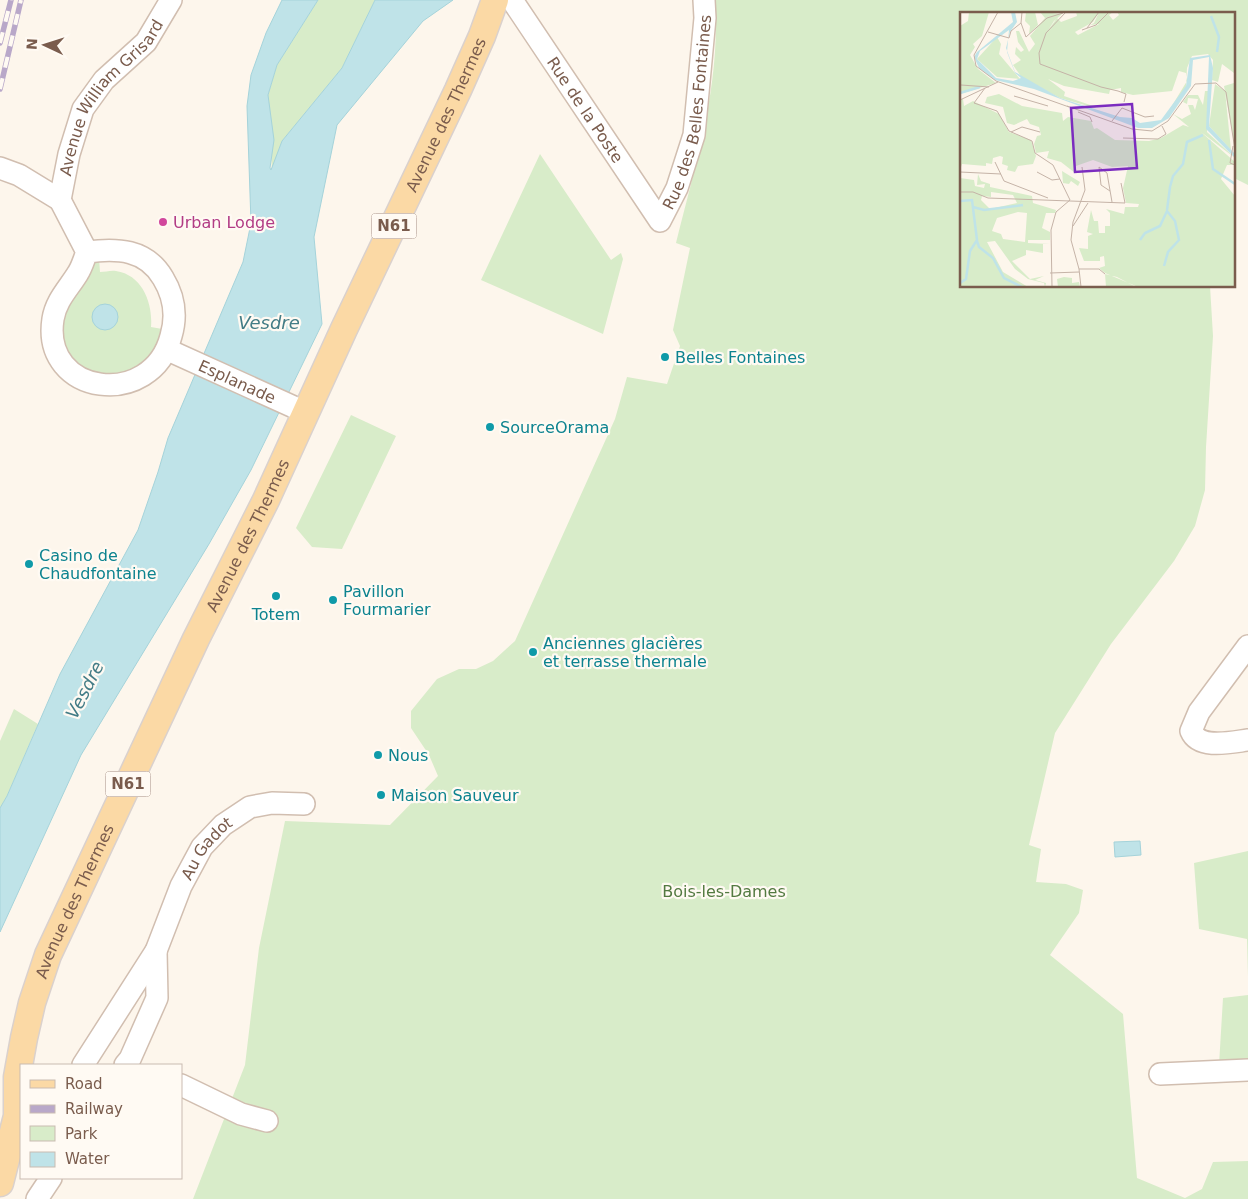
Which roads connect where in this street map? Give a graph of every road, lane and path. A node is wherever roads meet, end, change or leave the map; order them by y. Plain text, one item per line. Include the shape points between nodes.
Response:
1 (171, 0) edge
2 (495, 0) edge
3 (512, 0) edge
4 (704, 0) edge
5 (0, 168) edge
6 (60, 200) junction
7 (660, 221) joint
8 (87, 252) junction
9 (168, 350) junction
10 (307, 413) junction
11 (1248, 646) edge
12 (1248, 740) edge
13 (304, 804) dead end
14 (156, 951) junction
15 (132, 1063) edge
16 (21, 1064) edge
17 (84, 1064) edge
18 (1248, 1070) edge
19 (1160, 1074) dead end
20 (19, 1078) edge
21 (182, 1085) edge
22 (0, 1120) edge
23 (267, 1121) dead end
24 (50, 1179) edge
25 (0, 1183) edge
26 (37, 1199) edge

1 - 6 street, Avenue William Grisard via 146,42 104,80 83,109 69,154
2 - 10 main road, Avenue des Thermes / N61 via 458,90
3 - 7 street, Rue de la Poste
4 - 7 street, Rue des Belles Fontaines via 694,135 677,188
5 - 6 street via 19,175
6 - 8 street
8 - 9 street via 111,249 131,252 160,272 170,289 174,306 174,328
8 - 9 street via 79,273 60,299 53,317 54,345 68,370 103,386 126,384 154,367
9 - 10 street, Esplanade
10 - 16 main road, Avenue des Thermes / N61 via 196,639 48,955 32,1003
11 - 12 street via 1199,712 1191,731 1193,736 1212,743
13 - 14 street, Au Gadot via 272,803 250,807 223,825 202,847 181,886
14 - 15 street, Au Gadot via 157,998
14 - 17 street, Au Gadot
18 - 19 street
20 - 22 main road, Avenue des Thermes / N61
20 - 25 main road, Avenue des Thermes / N61 via 17,1116
21 - 23 street via 241,1114
24 - 26 street

